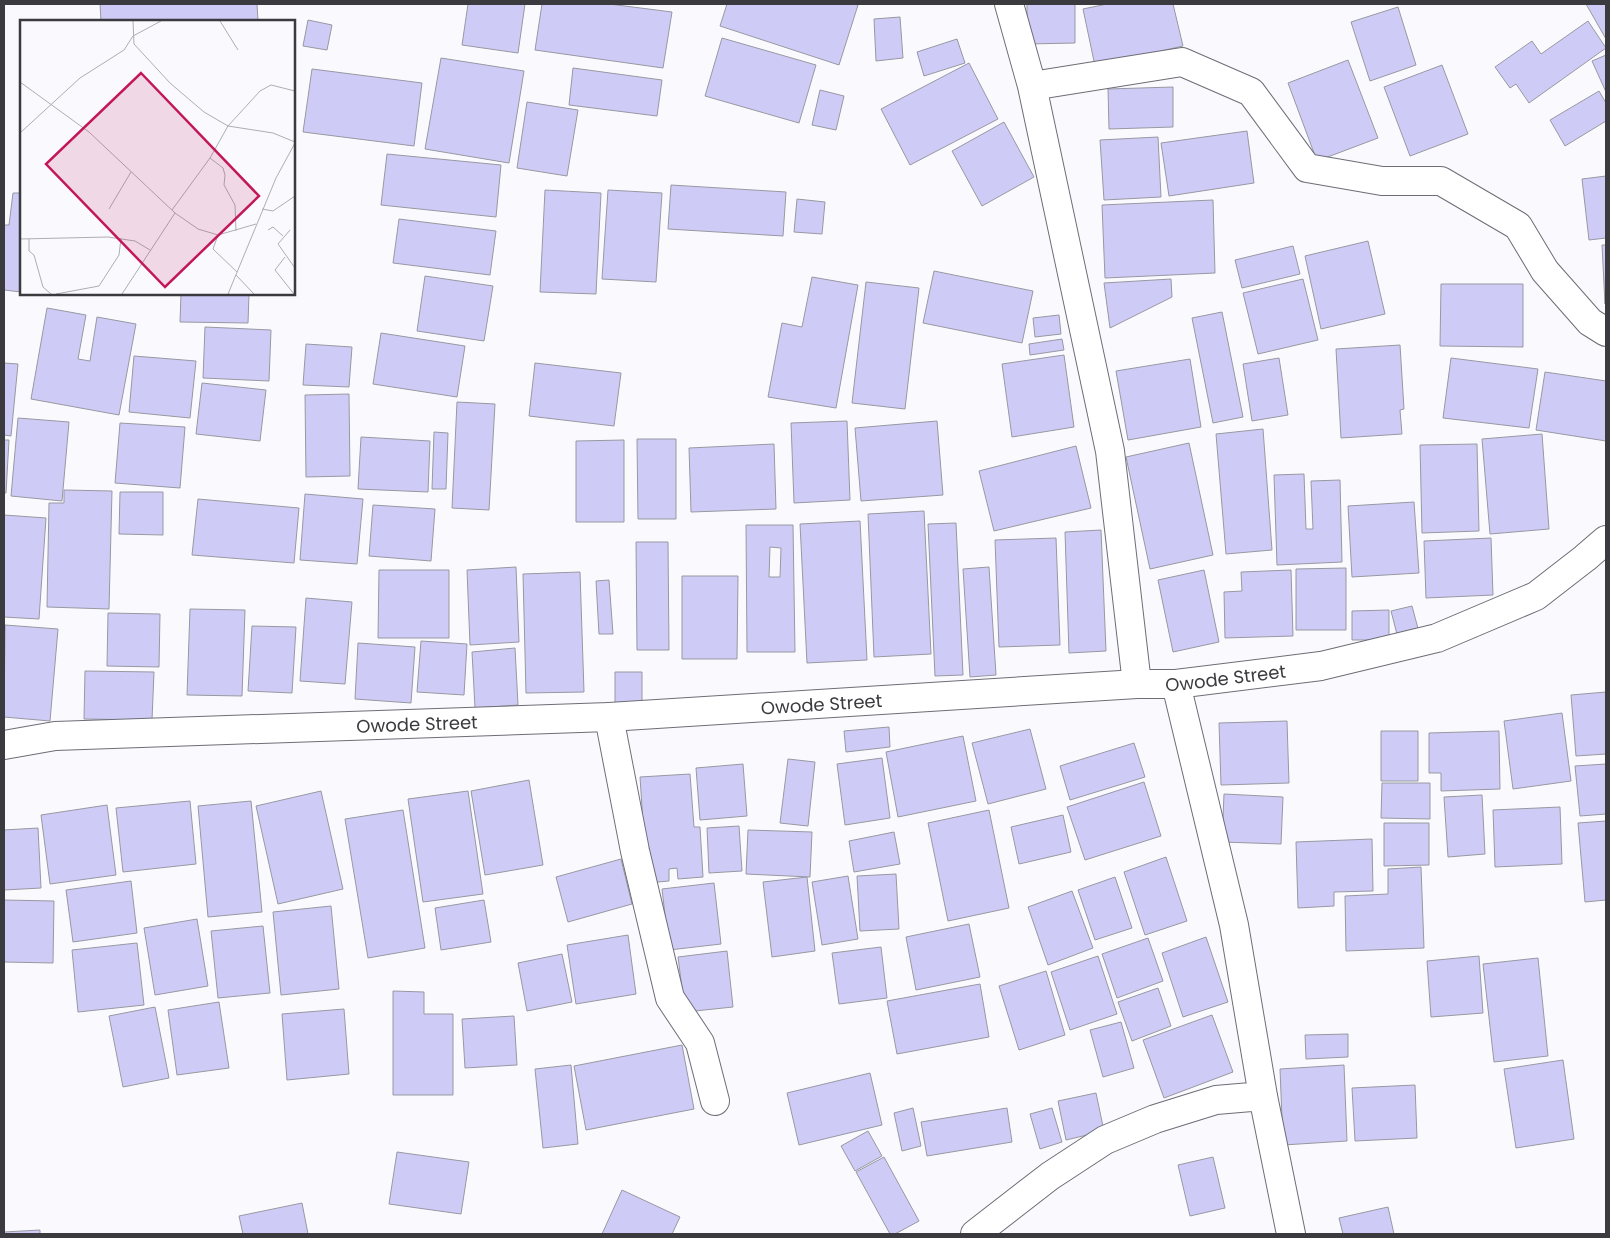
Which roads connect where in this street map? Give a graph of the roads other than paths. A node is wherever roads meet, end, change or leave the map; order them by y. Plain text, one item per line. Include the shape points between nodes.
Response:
1 (1009, 4) edge
2 (1032, 86) junction
3 (1606, 332) edge
4 (1606, 540) edge
5 (1137, 684) junction
6 (1176, 684) junction
7 (609, 717) junction
8 (4, 745) edge
9 (1263, 1096) junction
10 (715, 1101) dead end
11 (990, 1230) edge
12 (1292, 1234) edge

1 - 2 street
2 - 3 street via 1182,62 1251,92 1307,168 1382,181 1440,181 1518,226 1545,271 1590,322
2 - 5 street via 1110,451
4 - 6 street, Owode Street via 1536,596 1437,638 1321,666
5 - 6 street, Owode Street
5 - 7 street, Owode Street
6 - 9 street via 1234,926
7 - 8 street, Owode Street via 55,736
7 - 10 street via 635,851 670,998 700,1043
9 - 11 street via 1216,1100 1155,1119 1105,1140 1050,1176
9 - 12 street

